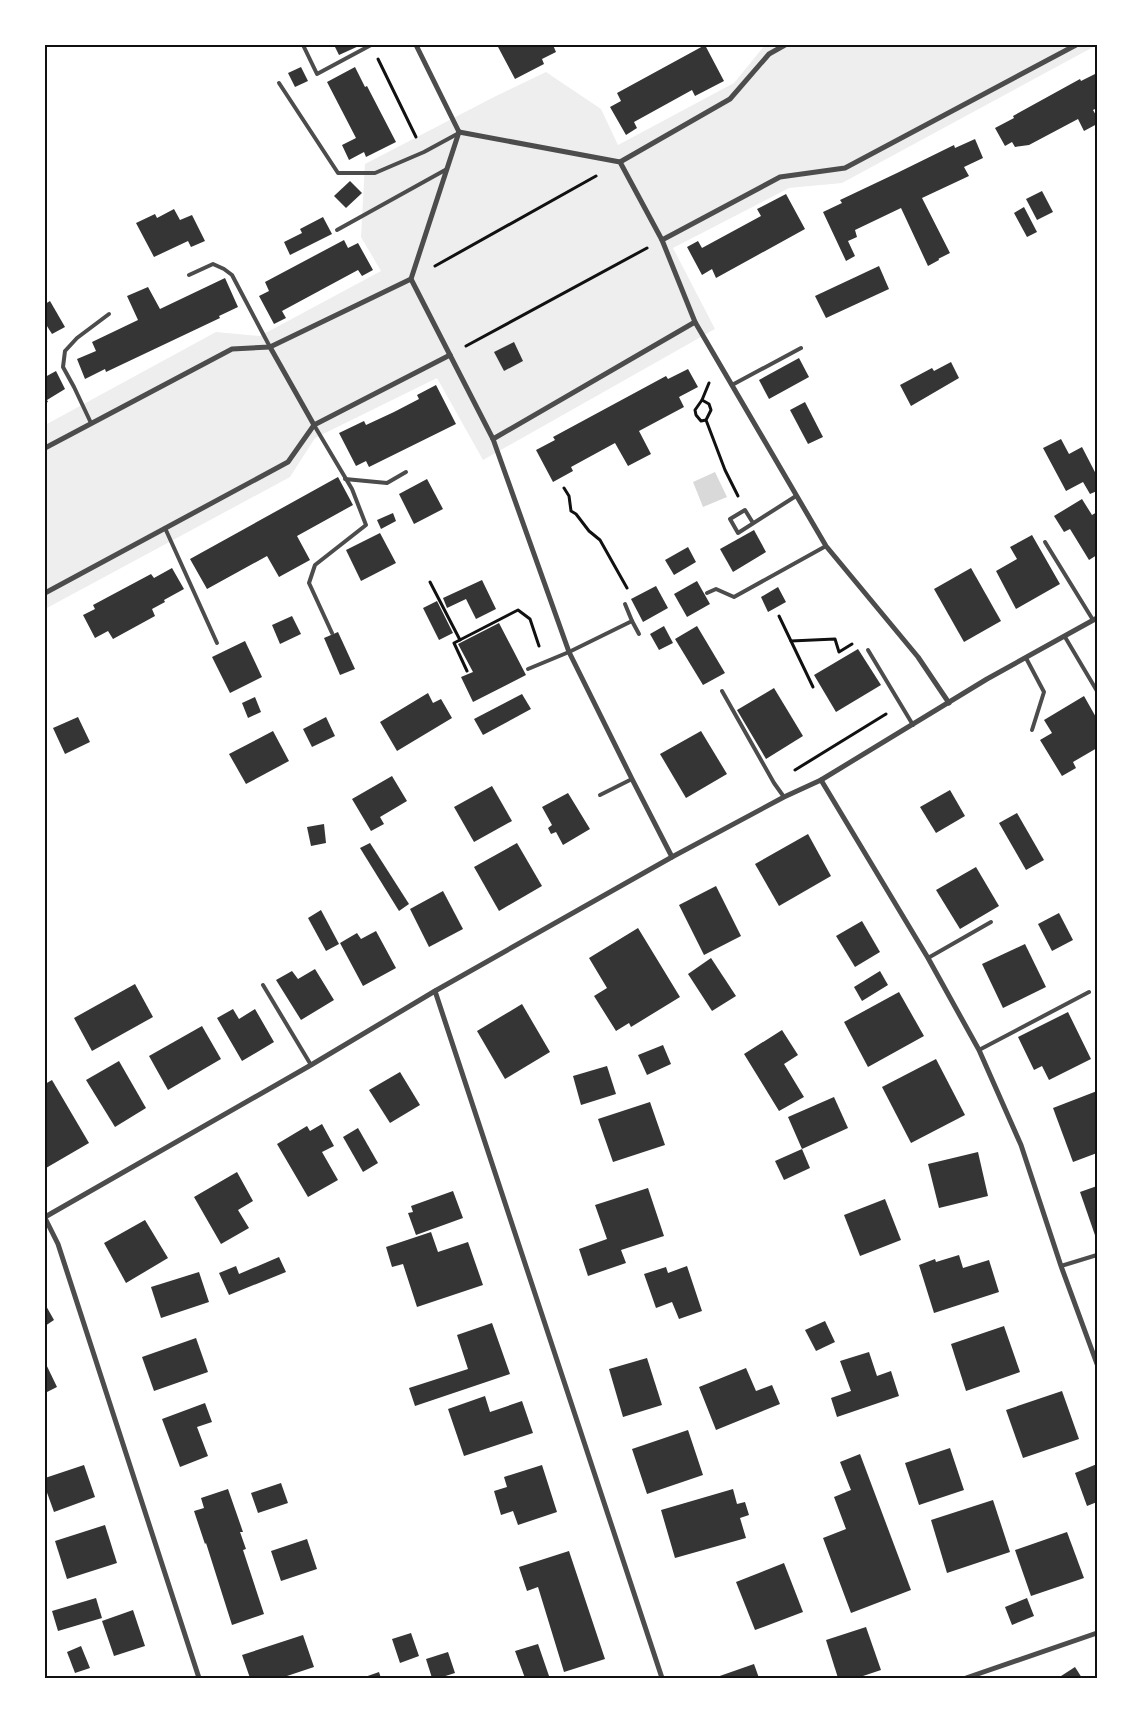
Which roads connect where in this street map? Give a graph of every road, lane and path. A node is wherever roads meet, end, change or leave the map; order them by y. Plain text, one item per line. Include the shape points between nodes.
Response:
1 (303, 45) edge
2 (371, 45) edge
3 (416, 45) edge
4 (785, 45) edge
5 (1076, 45) edge
6 (376, 54) dead end
7 (279, 83) dead end
8 (459, 132) junction
9 (424, 152) junction
10 (620, 162) junction
11 (447, 169) junction
12 (337, 230) dead end
13 (662, 240) junction
14 (189, 275) dead end
15 (411, 279) junction
16 (109, 314) dead end
17 (695, 322) junction
18 (270, 347) junction
19 (801, 348) dead end
20 (450, 355) junction
21 (710, 381) dead end
22 (732, 385) junction
23 (702, 400) junction
24 (706, 420) junction
25 (91, 424) junction
26 (314, 425) junction
27 (493, 439) junction
28 (45, 448) edge
29 (406, 472) dead end
30 (345, 479) junction
31 (564, 488) dead end
32 (796, 496) junction
33 (745, 510) junction
34 (754, 523) junction
35 (166, 528) junction
36 (1045, 542) dead end
37 (826, 546) junction
38 (430, 582) dead end
39 (45, 593) edge
40 (707, 593) dead end
41 (625, 604) joint
42 (779, 616) dead end
43 (1095, 619) edge
44 (632, 621) junction
45 (332, 633) dead end
46 (639, 634) dead end
47 (1065, 637) junction
48 (460, 640) junction
49 (791, 641) junction
50 (217, 642) dead end
51 (868, 650) joint
52 (569, 652) junction
53 (1026, 658) junction
54 (544, 661) junction
55 (528, 669) dead end
56 (467, 670) dead end
57 (813, 687) dead end
58 (722, 690) dead end
59 (1097, 691) edge
60 (949, 703) junction
61 (913, 725) junction
62 (1032, 730) dead end
63 (632, 779) junction
64 (821, 780) junction
65 (600, 795) dead end
66 (784, 797) junction
67 (672, 857) junction
68 (991, 922) dead end
69 (928, 958) junction
70 (264, 984) dead end
71 (435, 991) junction
72 (1089, 992) dead end
73 (979, 1050) junction
74 (311, 1066) junction
75 (45, 1218) edge
76 (1097, 1255) edge
77 (1061, 1266) junction
78 (1096, 1353) edge
79 (1097, 1364) edge
80 (1097, 1634) edge
81 (662, 1677) edge
82 (199, 1678) edge
83 (654, 1678) edge
84 (966, 1678) edge

1 - 2 lane via 317,74
3 - 8 street
4 - 10 street via 769,54 730,99
5 - 13 street via 844,168 780,177
6 - 9 path
7 - 9 lane via 338,173 375,173
8 - 9 lane
8 - 10 street
8 - 11 street
10 - 13 street
10 - 15 path
11 - 12 lane
11 - 15 street
13 - 17 street
13 - 20 path
14 - 18 lane via 213,264 232,275
15 - 18 street
15 - 20 street
16 - 25 lane via 65,351 63,367
17 - 22 street
17 - 27 street
18 - 25 street via 232,349
18 - 26 street
19 - 22 lane
20 - 26 street
20 - 27 street
21 - 23 path
22 - 32 street
23 - 24 path via 709,404 711,410
23 - 24 path via 695,410 701,421
24 - 33 path
25 - 28 street
26 - 30 lane
26 - 35 street via 288,462
27 - 52 street
29 - 30 lane via 387,483
30 - 45 lane via 366,524 315,566 309,583
31 - 41 path via 571,511 600,540 629,591
32 - 34 lane
32 - 37 street
33 - 34 lane
33 - 34 lane via 730,519 738,532
35 - 39 street
35 - 50 lane
36 - 43 lane
37 - 40 lane via 734,598 716,589
37 - 60 street via 918,657
38 - 48 path
41 - 44 lane
42 - 49 path
43 - 47 street
44 - 46 lane
44 - 52 lane
47 - 53 street
47 - 59 lane
48 - 54 path via 518,610 530,619
48 - 56 path via 454,642
49 - 51 path via 835,639 839,652 861,638
49 - 57 path
51 - 61 lane
52 - 54 lane
52 - 63 street
53 - 60 street
53 - 62 lane via 1044,692
54 - 55 lane
58 - 66 lane
60 - 61 street
61 - 64 street
63 - 65 lane
63 - 67 street
64 - 66 street
64 - 69 street
66 - 67 street
67 - 71 street
68 - 69 lane
69 - 73 street
70 - 74 lane
71 - 74 street
71 - 81 street
72 - 73 lane
73 - 77 street via 1021,1145
74 - 75 street
75 - 82 street via 58,1244
76 - 77 lane
77 - 78 street
78 - 79 street
80 - 84 street
81 - 83 street

